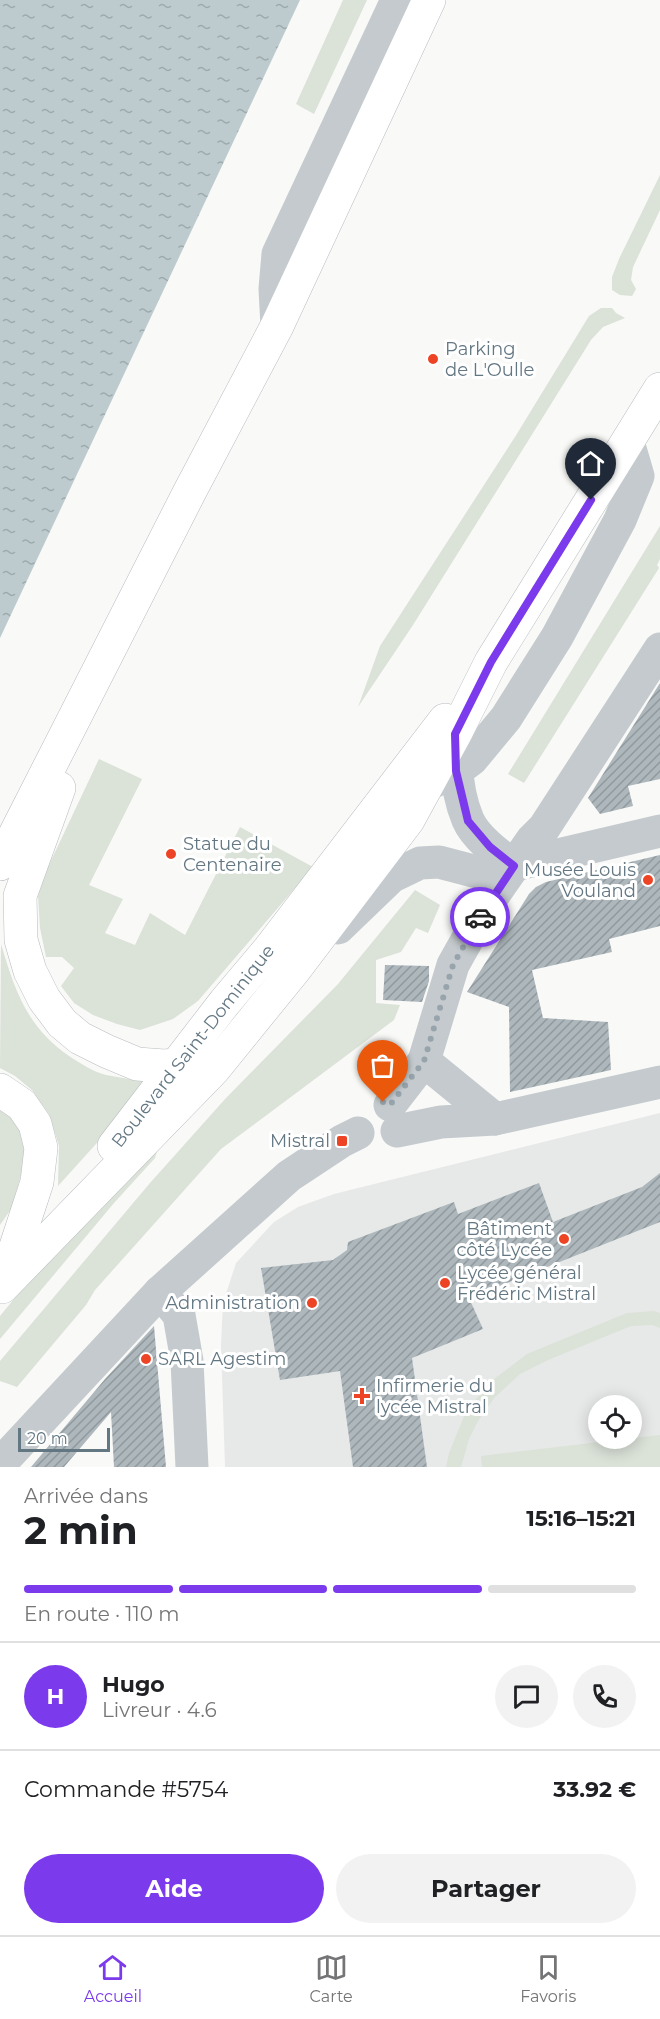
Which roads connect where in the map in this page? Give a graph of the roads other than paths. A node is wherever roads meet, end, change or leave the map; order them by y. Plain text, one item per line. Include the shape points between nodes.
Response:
1 (397, 0) edge
2 (429, 0) edge
3 (277, 326) junction
4 (660, 389) edge
5 (628, 442) junction
6 (559, 632) junction
7 (660, 649) edge
8 (498, 651) junction
9 (106, 656) junction
10 (455, 734) junction
11 (456, 771) junction
12 (427, 785) junction
13 (660, 831) edge
14 (0, 864) edge
15 (514, 866) junction
16 (295, 969) junction
17 (225, 1002) junction
18 (267, 1002) junction
19 (106, 1051) junction
20 (424, 1061) junction
21 (177, 1065) junction
22 (660, 1082) edge
23 (0, 1090) edge
24 (393, 1118) junction
25 (495, 1119) junction
26 (1, 1289) edge
27 (160, 1292) junction
28 (0, 1464) edge
29 (192, 1467) edge

1 - 3 street via 278,254 274,289
2 - 3 main road
3 - 9 main road
4 - 5 main road
5 - 6 street via 638,477 620,520
5 - 8 main road
6 - 8 street
6 - 11 street via 506,718 472,759
7 - 15 street via 544,828
8 - 10 main road, Boulevard Saint-Dominique
8 - 17 main road, Boulevard Saint-Dominique
9 - 14 main road
9 - 19 main road via 20,896 21,940 44,999 62,1023
10 - 11 street
10 - 12 main road, Boulevard Saint-Dominique
11 - 12 street
11 - 15 street via 468,821 490,847
12 - 16 main road, Boulevard Saint-Dominique via 408,820
13 - 15 street
15 - 16 street, Boulevard Saint-Dominique via 481,873 439,862 420,863 391,877
15 - 20 street via 453,965
16 - 18 main road, Boulevard Saint-Dominique
17 - 19 main road via 186,1034 172,1040
17 - 21 main road, Boulevard Saint-Dominique
18 - 21 main road via 202,1056
18 - 26 main road, Boulevard Saint-Dominique via 213,1070
19 - 21 main road via 137,1064
20 - 24 street
20 - 25 street
21 - 26 main road, Boulevard Saint-Dominique
22 - 25 street
23 - 26 main road via 22,1105 35,1124 41,1148 37,1182
24 - 25 street via 441,1122
24 - 27 street via 376,1102 363,1107 356,1119 358,1133 289,1176
27 - 28 street
27 - 29 street via 179,1315 187,1361

